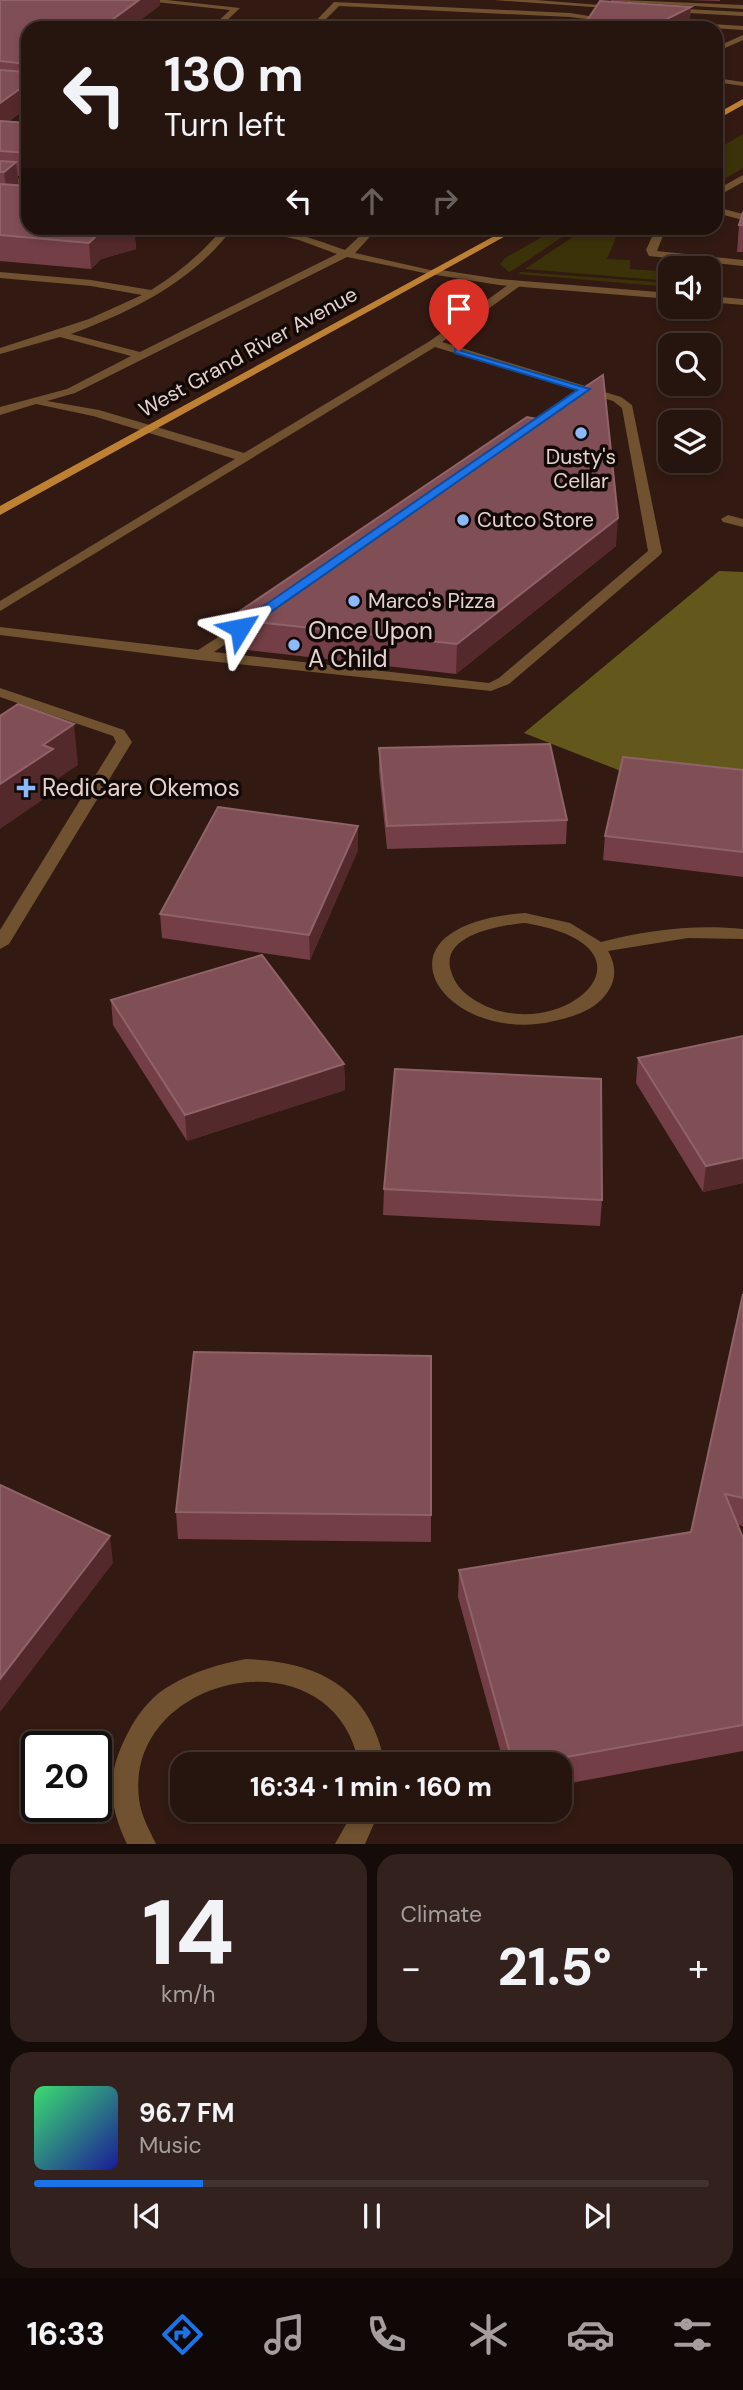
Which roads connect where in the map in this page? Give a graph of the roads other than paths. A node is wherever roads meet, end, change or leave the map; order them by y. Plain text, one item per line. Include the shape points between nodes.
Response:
1 (141, 0) edge
2 (498, 0) edge
3 (626, 0) edge
4 (600, 3) edge
5 (743, 7) edge
6 (743, 14) edge
7 (222, 21) edge
8 (320, 21) edge
9 (625, 21) edge
10 (723, 27) edge
11 (743, 28) edge
12 (743, 37) edge
13 (723, 47) edge
14 (723, 81) edge
15 (743, 84) edge
16 (743, 102) edge
17 (723, 113) edge
18 (743, 178) edge
19 (0, 180) edge
20 (21, 182) edge
21 (723, 190) edge
22 (743, 207) edge
23 (723, 212) edge
24 (727, 213) junction
25 (743, 217) edge
26 (222, 235) edge
27 (284, 235) edge
28 (367, 235) edge
29 (500, 235) edge
30 (658, 235) edge
31 (346, 253) junction
32 (743, 263) edge
33 (434, 272) junction
34 (0, 275) edge
35 (516, 284) junction
36 (150, 293) junction
37 (658, 295) edge
38 (721, 300) edge
39 (743, 302) edge
40 (63, 335) junction
41 (434, 343) junction
42 (0, 351) edge
43 (139, 355) junction
44 (585, 389) junction
45 (0, 400) edge
46 (566, 402) edge
47 (34, 403) junction
48 (0, 411) edge
49 (148, 429) junction
50 (246, 458) junction
51 (0, 511) edge
52 (728, 519) dead end
53 (743, 523) edge
54 (0, 607) edge
55 (261, 613) edge
56 (0, 631) edge
57 (199, 656) junction
58 (0, 692) edge
59 (7, 919) edge
60 (743, 934) edge
61 (0, 944) edge
62 (597, 948) junction
63 (370, 1752) edge
64 (362, 1822) edge
65 (142, 1844) edge
66 (349, 1844) edge

1 - 7 street via 236,8
2 - 4 street
3 - 5 street
4 - 6 street
8 - 9 street via 337,4
10 - 11 street
12 - 13 street
14 - 15 street
16 - 17 main road
18 - 21 street
19 - 20 street
22 - 24 street
23 - 24 street
24 - 25 street
26 - 36 street via 202,258
27 - 31 street
28 - 31 street
29 - 33 main road, West Grand River Avenue
30 - 32 street via 653,254
31 - 33 street
31 - 43 street
33 - 35 street
33 - 49 main road, West Grand River Avenue
34 - 36 street
35 - 37 street
35 - 41 street
36 - 40 street
38 - 39 street
40 - 42 street
40 - 43 street
41 - 44 street
41 - 50 street
43 - 47 street via 71,391
44 - 46 street
44 - 57 street via 628,407 655,552 504,681 473,687
45 - 47 street
47 - 48 street
47 - 49 street via 95,413
49 - 50 street
49 - 51 main road, West Grand River Avenue
50 - 54 street
52 - 53 street
55 - 57 street
56 - 57 street
58 - 59 street via 119,733 124,742
59 - 61 street
60 - 62 street via 659,935
62 - 62 street via 567,927 503,919 465,931 443,953 441,966 453,993 468,1004 533,1019 575,1010 602,988 605,961
63 - 65 street via 357,1722 329,1692 302,1678 272,1670 239,1670 208,1677 179,1690 155,1711 137,1737 127,1766 124,1796 131,1826
64 - 66 street

